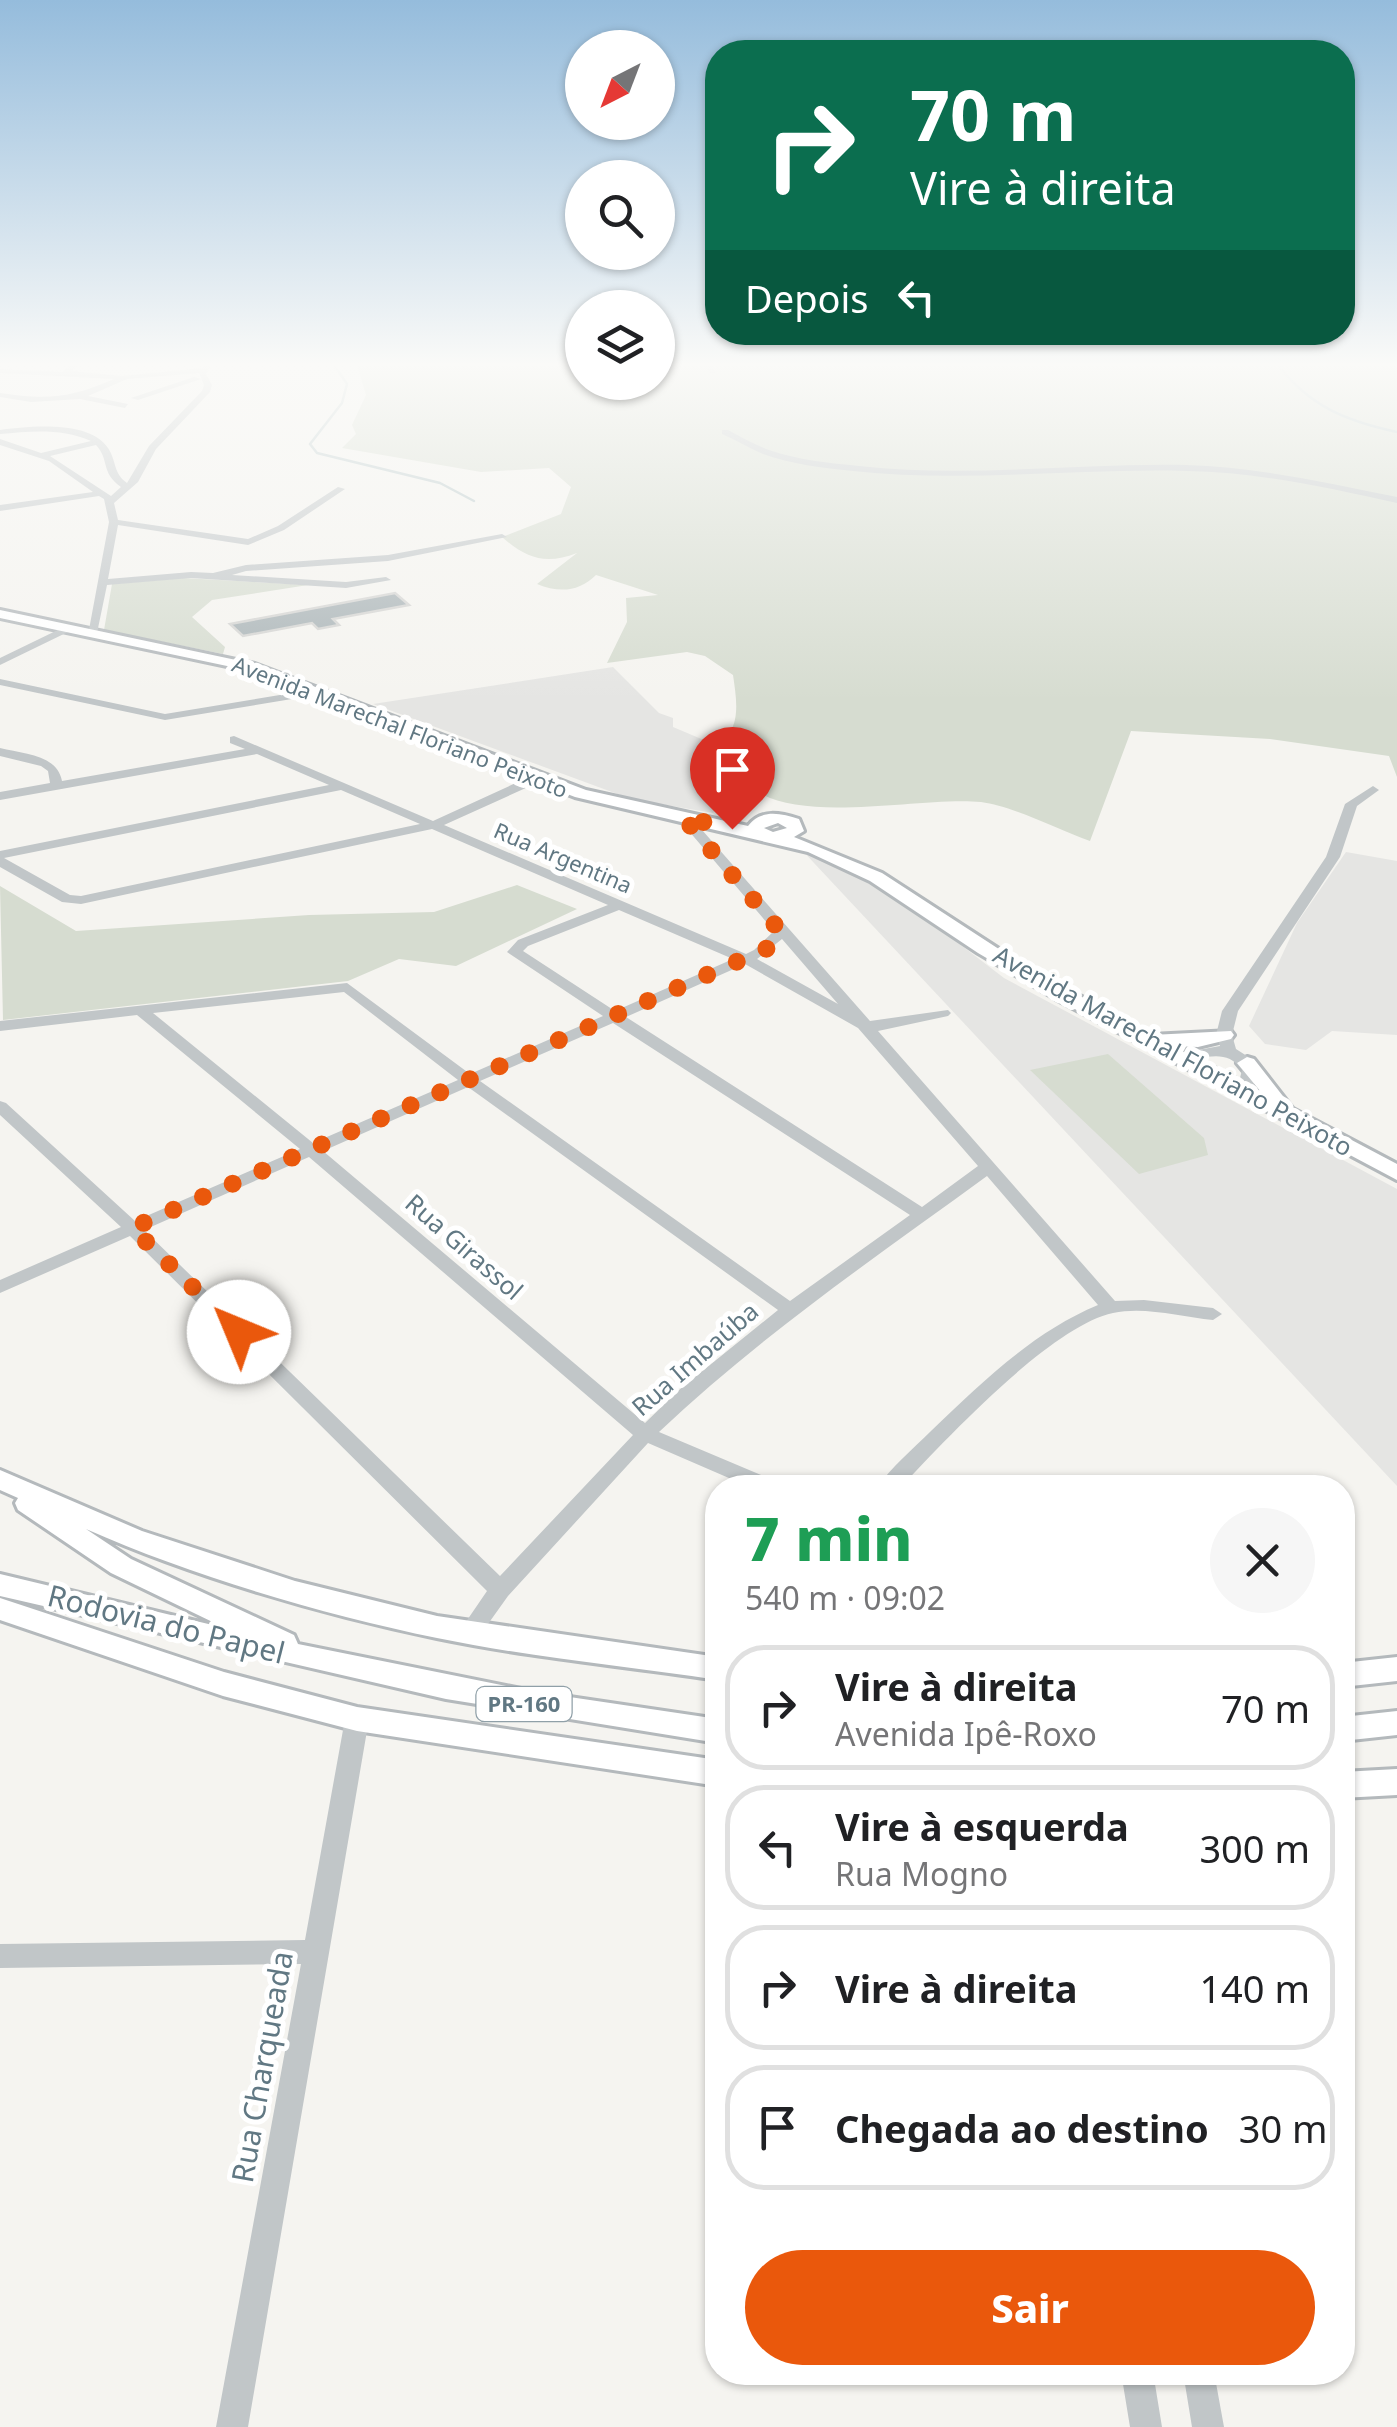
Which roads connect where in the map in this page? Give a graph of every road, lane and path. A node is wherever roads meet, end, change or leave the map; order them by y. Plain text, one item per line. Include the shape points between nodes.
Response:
1 (78, 475) edge
2 (112, 475) edge
3 (136, 475) edge
4 (1251, 475) edge
5 (128, 488) junction
6 (341, 490) dead end
7 (106, 498) junction
8 (1397, 500) edge
9 (0, 508) edge
10 (114, 522) junction
11 (502, 537) dead end
12 (215, 576) junction
13 (386, 580) dead end
14 (103, 582) junction
15 (0, 614) edge
16 (68, 628) junction
17 (92, 633) junction
18 (0, 662) edge
19 (0, 682) edge
20 (316, 692) junction
21 (234, 740) dead end
22 (260, 750) junction
23 (0, 752) edge
24 (536, 779) junction
25 (57, 786) junction
26 (346, 786) junction
27 (1373, 790) dead end
28 (0, 796) edge
29 (683, 817) junction
30 (434, 826) junction
31 (764, 830) junction
32 (0, 858) edge
33 (902, 891) junction
34 (622, 904) junction
35 (781, 932) junction
36 (746, 958) junction
37 (142, 1012) junction
38 (944, 1013) dead end
39 (614, 1016) junction
40 (0, 1026) edge
41 (870, 1028) junction
42 (1138, 1036) junction
43 (1233, 1050) junction
44 (1182, 1057) junction
45 (468, 1080) junction
46 (1245, 1090) junction
47 (0, 1106) edge
48 (1292, 1117) junction
49 (310, 1149) junction
50 (990, 1166) junction
51 (1397, 1173) edge
52 (924, 1216) junction
53 (132, 1228) junction
54 (0, 1287) edge
55 (1110, 1307) junction
56 (790, 1310) junction
57 (1213, 1314) dead end
58 (645, 1434) junction
59 (743, 1475) edge
60 (900, 1475) edge
61 (0, 1481) edge
62 (0, 1584) edge
63 (500, 1590) junction
64 (0, 1609) edge
65 (470, 1632) junction
66 (332, 1665) junction
67 (705, 1666) edge
68 (1397, 1669) edge
69 (1355, 1674) edge
70 (357, 1719) junction
71 (1397, 1723) edge
72 (1355, 1728) edge
73 (705, 1729) edge
74 (705, 1771) edge
75 (1397, 1782) edge
76 (1355, 1784) edge
77 (316, 1952) junction
78 (0, 1956) edge
79 (1139, 2385) edge
80 (1200, 2385) edge
81 (232, 2427) edge
82 (1146, 2427) edge
83 (1208, 2427) edge

1 - 7 street
2 - 5 street
3 - 5 street
4 - 8 street
5 - 7 street
6 - 10 street via 270,536 248,542
7 - 9 street
7 - 10 street
10 - 14 street
11 - 12 street via 388,558
12 - 13 street via 346,586
12 - 14 street
14 - 17 street
15 - 16 main road, Avenida Marechal Floriano Peixoto
16 - 17 main road, Avenida Marechal Floriano Peixoto
16 - 18 street
17 - 20 main road, Avenida Marechal Floriano Peixoto via 250,666
19 - 20 street via 165,718
20 - 24 main road, Avenida Marechal Floriano Peixoto
21 - 22 street, Rua Argentina
22 - 25 street
22 - 26 street, Rua Argentina
23 - 25 street via 46,763
24 - 29 main road, Avenida Marechal Floriano Peixoto
24 - 30 street
25 - 28 street
26 - 30 street, Rua Argentina
26 - 32 street
27 - 43 street via 1350,804 1333,856 1230,1011
29 - 31 main road, Avenida Marechal Floriano Peixoto
29 - 31 main road, Avenida Marechal Floriano Peixoto via 732,817
29 - 35 street
30 - 32 street via 92,898 66,899
30 - 34 street, Rua Argentina
31 - 33 main road, Avenida Marechal Floriano Peixoto via 831,853
31 - 33 main road, Avenida Marechal Floriano Peixoto via 797,828 870,862
33 - 42 main road, Avenida Marechal Floriano Peixoto via 1012,966
34 - 36 street, Rua Argentina
34 - 39 street via 514,948
35 - 36 street via 768,948
35 - 41 street
36 - 39 street
36 - 41 street, Rua Argentina
37 - 40 street
37 - 45 street via 347,987
37 - 49 street, Rua Girassol
38 - 41 street
39 - 45 street
39 - 52 street
41 - 50 street
42 - 43 main road
42 - 44 main road, Avenida Marechal Floriano Peixoto
43 - 44 street
43 - 46 street via 1250,1079
43 - 48 main road
44 - 46 main road, Avenida Marechal Floriano Peixoto
45 - 49 street
45 - 56 street
46 - 48 main road, Avenida Marechal Floriano Peixoto
47 - 53 street
48 - 51 main road, Avenida Marechal Floriano Peixoto
49 - 53 street
49 - 58 street, Rua Girassol
50 - 52 street, Rua Imbaúba
50 - 55 street
52 - 56 street, Rua Imbaúba
53 - 54 street
53 - 63 street
55 - 57 street
55 - 60 street via 1049,1340
56 - 58 street, Rua Imbaúba
58 - 59 street, Rua Girassol
58 - 63 street, Rua Imbaúba
61 - 65 main road via 132,1538 293,1591
61 - 66 main road, Rodovia do Papel / PR-160 via 121,1566
62 - 66 main road, Rodovia do Papel / PR-160
63 - 65 street, Rua Imbaúba
64 - 70 main road via 223,1684
65 - 67 main road
66 - 73 main road, Rodovia do Papel / PR-160 via 590,1716
68 - 69 main road
70 - 74 main road
70 - 77 street, Rua Charqueada
71 - 72 main road
75 - 76 main road
77 - 78 street
77 - 81 street, Rua Charqueada
79 - 82 street
80 - 83 street

